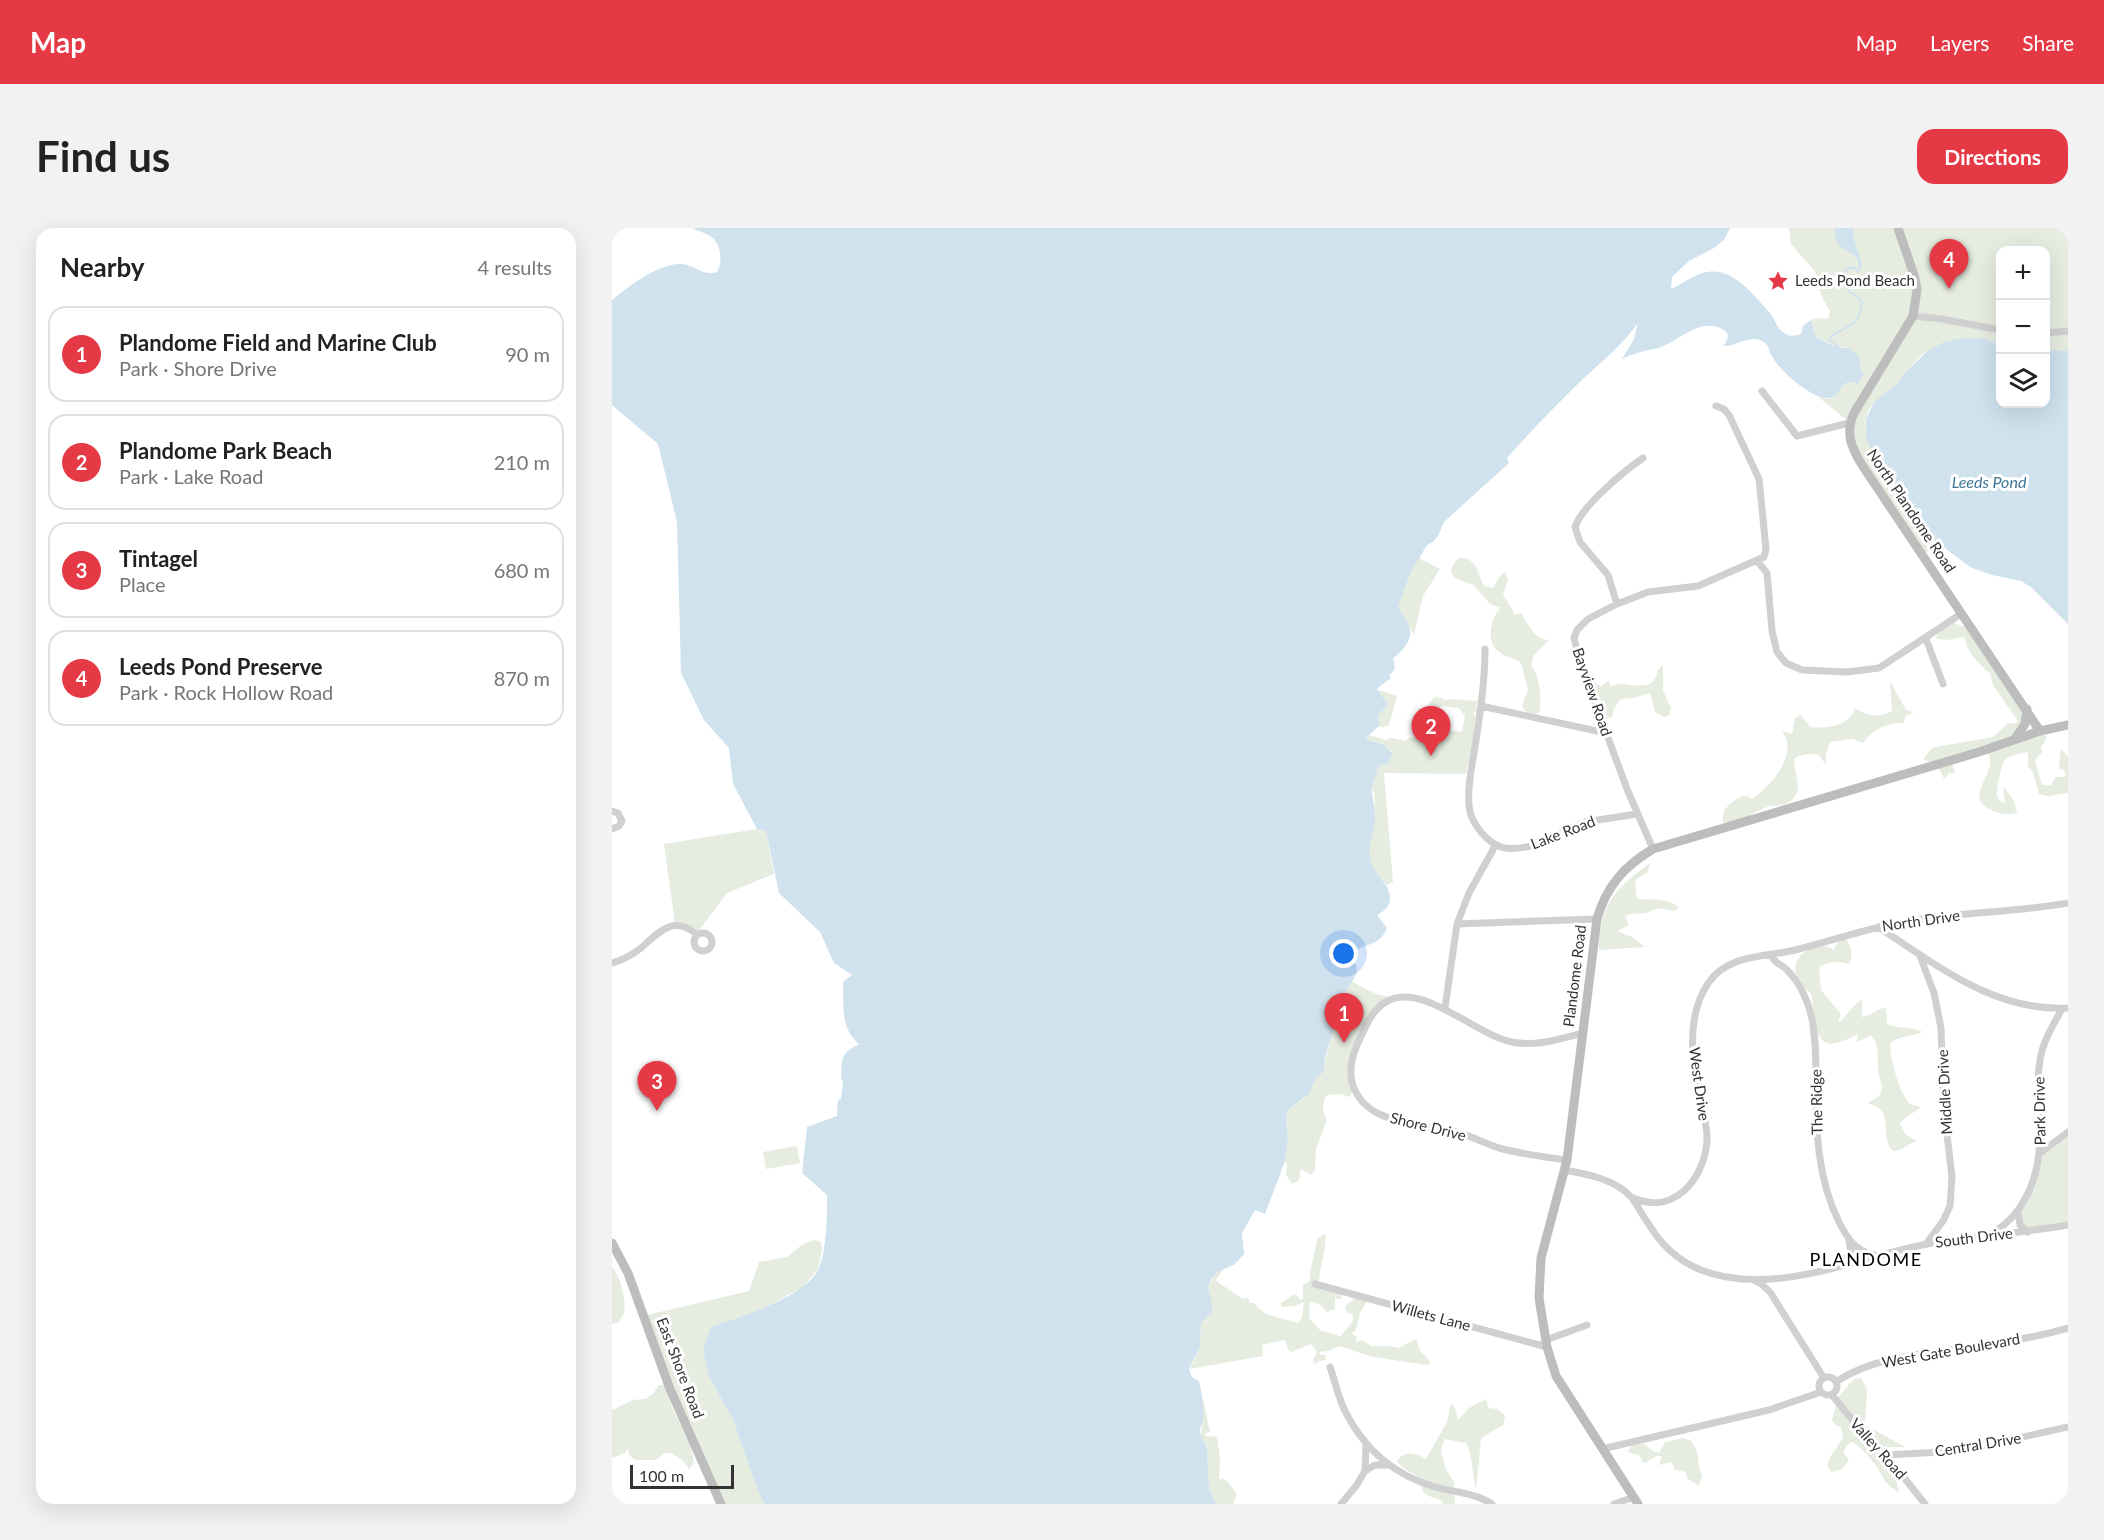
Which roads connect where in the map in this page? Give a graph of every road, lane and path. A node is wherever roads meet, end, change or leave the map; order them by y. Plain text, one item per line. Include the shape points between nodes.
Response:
1 (1898, 228) edge
2 (1913, 316) junction
3 (1996, 329) edge
4 (2068, 331) edge
5 (2050, 333) edge
6 (1762, 391) dead end
7 (1716, 406) dead end
8 (1849, 423) junction
9 (1643, 458) dead end
10 (1758, 562) junction
11 (1617, 604) junction
12 (1962, 614) junction
13 (1926, 639) junction
14 (1485, 649) dead end
15 (1942, 684) dead end
16 (1481, 706) junction
17 (2027, 709) junction
18 (2068, 725) edge
19 (2040, 731) junction
20 (1606, 734) junction
21 (2015, 739) junction
22 (612, 811) edge
23 (1637, 814) junction
24 (612, 829) edge
25 (1495, 846) junction
26 (1653, 849) junction
27 (2068, 903) edge
28 (1597, 919) junction
29 (1902, 922) junction
30 (1457, 924) junction
31 (1878, 927) junction
32 (697, 935) dead end
33 (1903, 943) junction
34 (1786, 952) junction
35 (1774, 954) junction
36 (1920, 956) junction
37 (612, 963) edge
38 (1785, 968) junction
39 (1445, 1008) junction
40 (2065, 1009) edge
41 (1583, 1032) junction
42 (2068, 1132) edge
43 (2040, 1153) junction
44 (1566, 1160) junction
45 (1564, 1170) junction
46 (1631, 1197) junction
47 (1654, 1202) junction
48 (2018, 1212) junction
49 (1644, 1217) junction
50 (2068, 1225) edge
51 (2028, 1232) junction
52 (1988, 1235) junction
53 (1848, 1238) junction
54 (612, 1243) edge
55 (1926, 1244) junction
56 (1876, 1255) junction
57 (1840, 1266) junction
58 (1775, 1278) junction
59 (1750, 1279) junction
60 (1315, 1284) dead end
61 (1770, 1292) junction
62 (1587, 1325) dead end
63 (2068, 1328) edge
64 (1546, 1344) junction
65 (1330, 1367) dead end
66 (1824, 1378) junction
67 (1836, 1382) junction
68 (1821, 1392) junction
69 (1832, 1395) junction
70 (2068, 1427) edge
71 (1366, 1445) junction
72 (1602, 1449) junction
73 (1886, 1455) junction
74 (1388, 1465) junction
75 (1365, 1471) junction
76 (1636, 1501) edge
77 (721, 1504) edge
78 (1341, 1504) edge
79 (1492, 1504) edge
80 (1614, 1504) edge
81 (1925, 1504) edge

1 - 2 main road via 1915,278
2 - 3 street
2 - 8 main road
4 - 5 street
6 - 8 street via 1797,436
7 - 10 street via 1729,415 1759,479 1766,549
8 - 12 main road, North Plandome Road via 1852,448
9 - 11 street via 1583,512 1575,527 1580,542 1608,575
10 - 11 street, Bayview Road via 1698,586 1648,592
10 - 13 street via 1767,573 1774,645 1781,658 1794,667 1817,672 1871,670 1886,665
11 - 20 street, Bayview Road via 1582,623 1574,638
12 - 13 street
12 - 17 main road, North Plandome Road
13 - 15 street
14 - 16 street
16 - 20 street
16 - 25 street via 1469,808 1476,826
17 - 19 main road, North Plandome Road
17 - 21 main road via 2025,724
18 - 19 main road, Plandome Road
19 - 21 main road, Plandome Road
20 - 23 street, Bayview Road
21 - 26 main road, Plandome Road
22 - 24 street via 622,821
23 - 25 street, Lake Road via 1585,822 1531,846
23 - 26 street, Bayview Road
25 - 30 street
26 - 28 main road, Plandome Road via 1617,877
27 - 29 street, North Drive
28 - 30 street
28 - 41 main road, Plandome Road
29 - 31 street, North Drive
29 - 33 street via 1899,931
30 - 39 street
31 - 33 street
31 - 34 street, North Drive
32 - 37 street via 684,926 672,926 630,956
33 - 36 street
34 - 35 street, North Drive
34 - 38 street
35 - 38 street, The Ridge via 1775,962
35 - 47 street, West Drive via 1729,964 1709,981 1699,1000 1693,1050 1707,1138 1705,1155 1687,1190
36 - 40 street via 1994,997 2029,1006
36 - 55 street, Middle Drive via 1934,993 1941,1028 1944,1109 1952,1176 1950,1206
38 - 53 street, The Ridge via 1803,994 1812,1019 1816,1135 1822,1174 1834,1213
39 - 41 street, Shore Drive via 1509,1041 1542,1043
39 - 44 street, Shore Drive via 1405,997 1389,999 1377,1007 1351,1066 1351,1080 1359,1098 1374,1112 1394,1120 1460,1133 1520,1153
40 - 43 street, Park Drive via 2045,1042 2040,1063
41 - 44 main road, Plandome Road
42 - 43 street
43 - 48 street, Park Drive via 2032,1185
44 - 45 main road, Plandome Road
45 - 46 street, South Drive via 1612,1183
45 - 64 main road, Plandome Road via 1540,1271 1539,1298
46 - 47 street
46 - 49 street, South Drive
47 - 49 street
48 - 51 street via 2020,1226
48 - 52 street, Park Drive
49 - 59 street, South Drive via 1670,1252 1684,1262 1717,1275
50 - 51 street, South Drive
51 - 52 street, South Drive
52 - 55 street, South Drive
53 - 56 street, The Ridge via 1863,1252
53 - 57 street via 1851,1252
54 - 77 main road, East Shore Road via 628,1273 670,1389
55 - 56 street, South Drive
56 - 57 street, South Drive
57 - 58 street, South Drive
58 - 59 street, South Drive
58 - 61 street
59 - 61 street
60 - 64 street, Willets Lane
61 - 66 street
62 - 64 street
63 - 67 street, West Gate Boulevard via 1898,1358
64 - 72 main road, Plandome Road via 1560,1383
65 - 71 street via 1344,1410
66 - 67 street
66 - 68 street via 1819,1383
67 - 69 street
68 - 69 street
68 - 72 street via 1769,1410
69 - 73 street, Valley Road
70 - 73 street, Central Drive via 1959,1451
71 - 74 street
71 - 75 street
72 - 76 main road, Plandome Road
73 - 81 street, Valley Road
74 - 75 street via 1375,1465
74 - 79 street via 1422,1483
75 - 78 street
76 - 80 street

